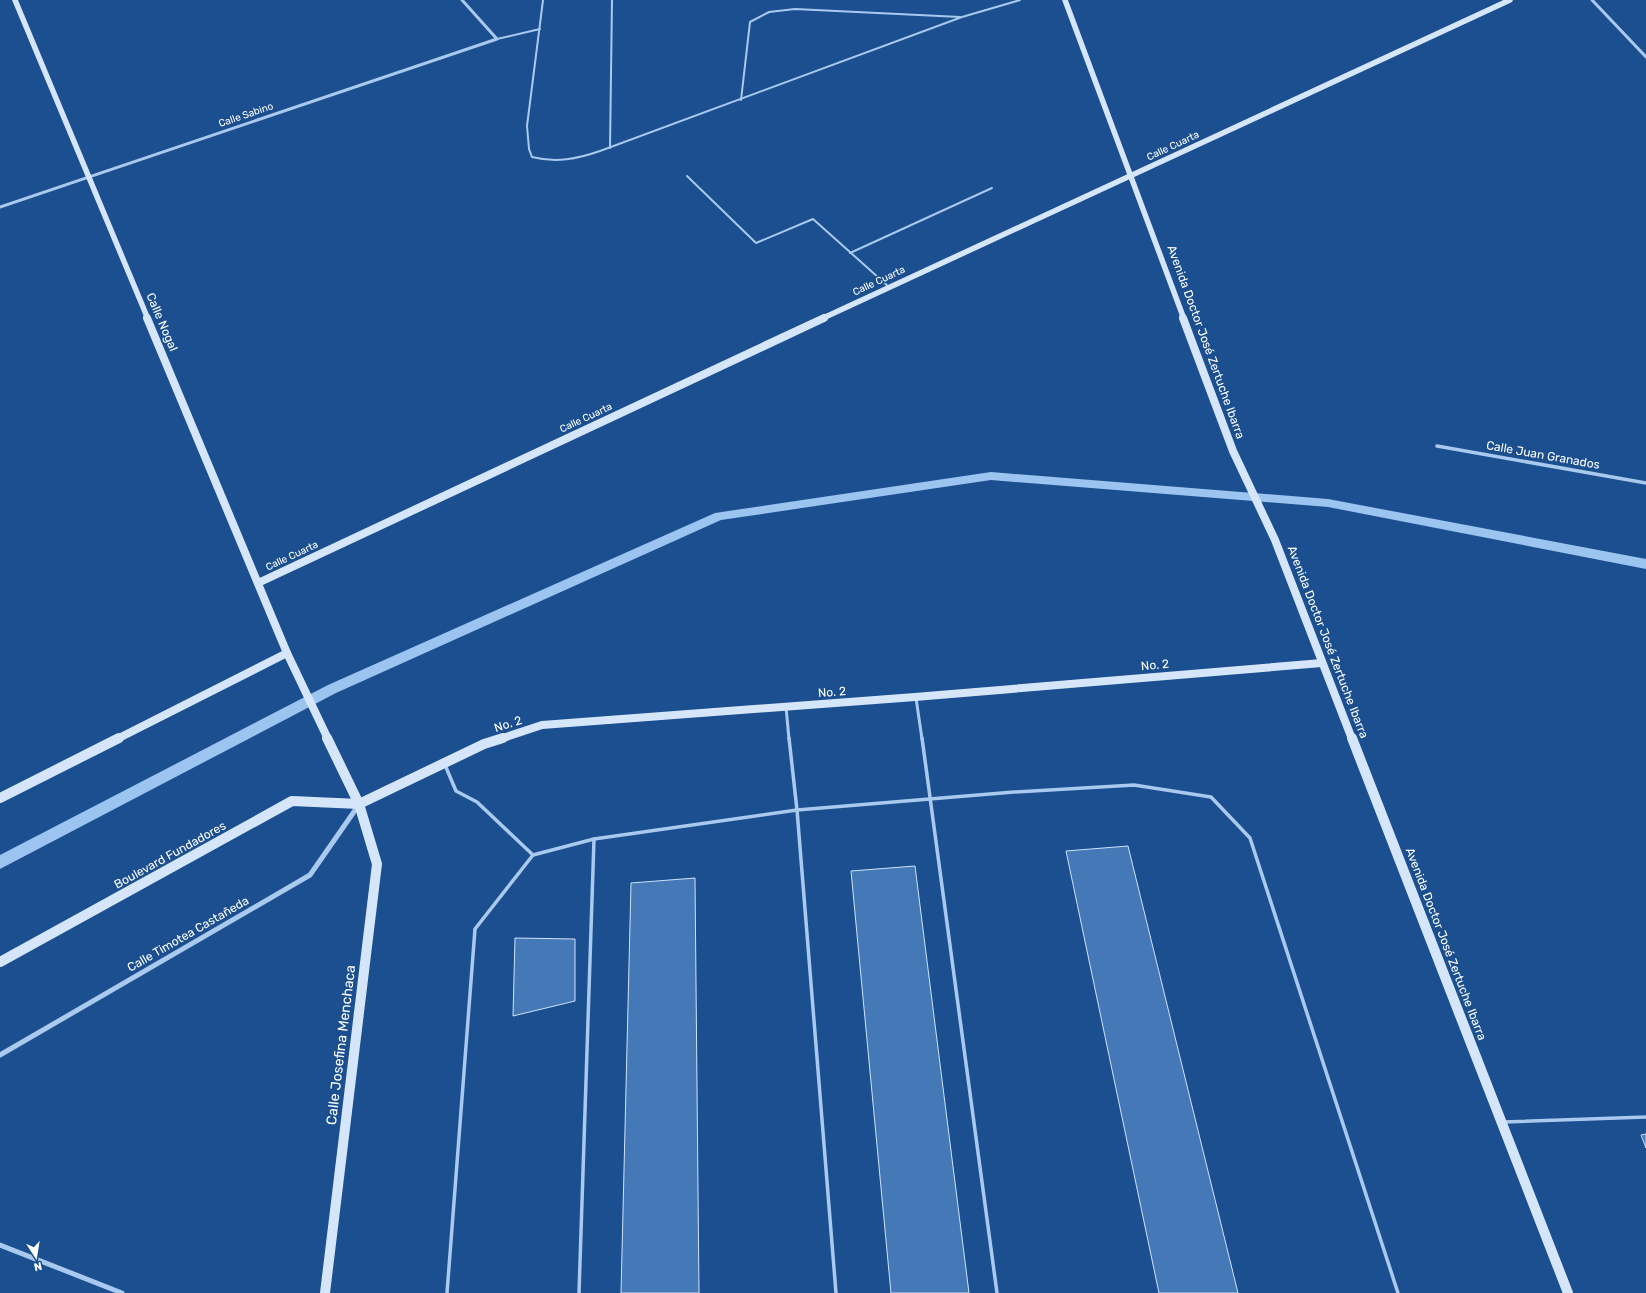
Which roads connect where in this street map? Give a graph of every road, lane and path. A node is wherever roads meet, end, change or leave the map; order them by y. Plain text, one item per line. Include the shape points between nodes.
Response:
1 (15, 0) edge
2 (462, 0) edge
3 (543, 0) edge
4 (612, 0) edge
5 (1020, 0) edge
6 (1065, 0) edge
7 (1510, 0) edge
8 (1592, 0) edge
9 (962, 17) junction
10 (540, 29) junction
11 (497, 38) junction
12 (1646, 57) edge
13 (741, 100) junction
14 (610, 148) junction
15 (687, 176) dead end
16 (1131, 176) junction
17 (89, 177) junction
18 (992, 188) dead end
19 (0, 207) edge
20 (850, 252) junction
21 (889, 287) junction
22 (1437, 446) dead end
23 (1646, 484) edge
24 (258, 583) junction
25 (287, 653) junction
26 (1322, 663) junction
27 (915, 697) junction
28 (786, 707) junction
29 (328, 738) joint
30 (444, 764) junction
31 (0, 798) edge
32 (932, 800) junction
33 (359, 804) junction
34 (797, 810) junction
35 (594, 840) junction
36 (533, 854) junction
37 (0, 962) edge
38 (0, 1055) edge
39 (1646, 1116) edge
40 (1501, 1122) junction
41 (0, 1245) edge
42 (122, 1293) edge
43 (324, 1293) edge
44 (447, 1293) edge
45 (579, 1293) edge
46 (836, 1293) edge
47 (997, 1293) edge
48 (1398, 1293) edge
49 (1568, 1293) edge

1 - 17 main road, Calle Nogal
2 - 11 street
3 - 10 lane
4 - 14 lane
5 - 9 lane
6 - 16 main road, Avenida Doctor José Zertuche Ibarra
7 - 16 main road, Calle Cuarta
8 - 12 street
9 - 13 lane
9 - 13 lane via 842,10 794,9 769,12 750,22
10 - 11 lane
10 - 14 lane via 527,126 532,157 559,162
11 - 17 street, Calle Sabino
13 - 14 lane
15 - 20 lane via 756,243 813,219
16 - 21 main road, Calle Cuarta
16 - 26 main road, Avenida Doctor José Zertuche Ibarra via 1233,451 1275,540
17 - 19 street, Calle Sabino
17 - 24 main road, Calle Nogal
18 - 20 lane
20 - 21 lane
21 - 24 main road, Calle Cuarta
22 - 23 street, Calle Juan Granados
24 - 25 main road, Calle Nogal
25 - 29 main road, Calle Nogal
25 - 31 main road
26 - 27 main road, No. 2
26 - 40 main road, Avenida Doctor José Zertuche Ibarra
27 - 28 main road, No. 2
27 - 32 lane
28 - 30 main road, No. 2 via 542,726 484,744
28 - 34 lane
29 - 33 main road, Calle Josefina Menchaca
30 - 33 main road, No. 2
30 - 36 lane via 456,791 477,802
32 - 34 lane
32 - 47 lane
32 - 48 lane via 1134,785 1211,797 1250,838
33 - 37 main road, Boulevard Fundadores via 292,800
33 - 38 street, Calle Timotea Castañeda via 310,875
33 - 43 main road, Calle Josefina Menchaca via 377,864
34 - 35 lane
34 - 46 lane
35 - 36 lane
35 - 45 lane
36 - 44 lane via 475,930
39 - 40 lane
40 - 49 main road, Avenida Doctor José Zertuche Ibarra
41 - 42 street

